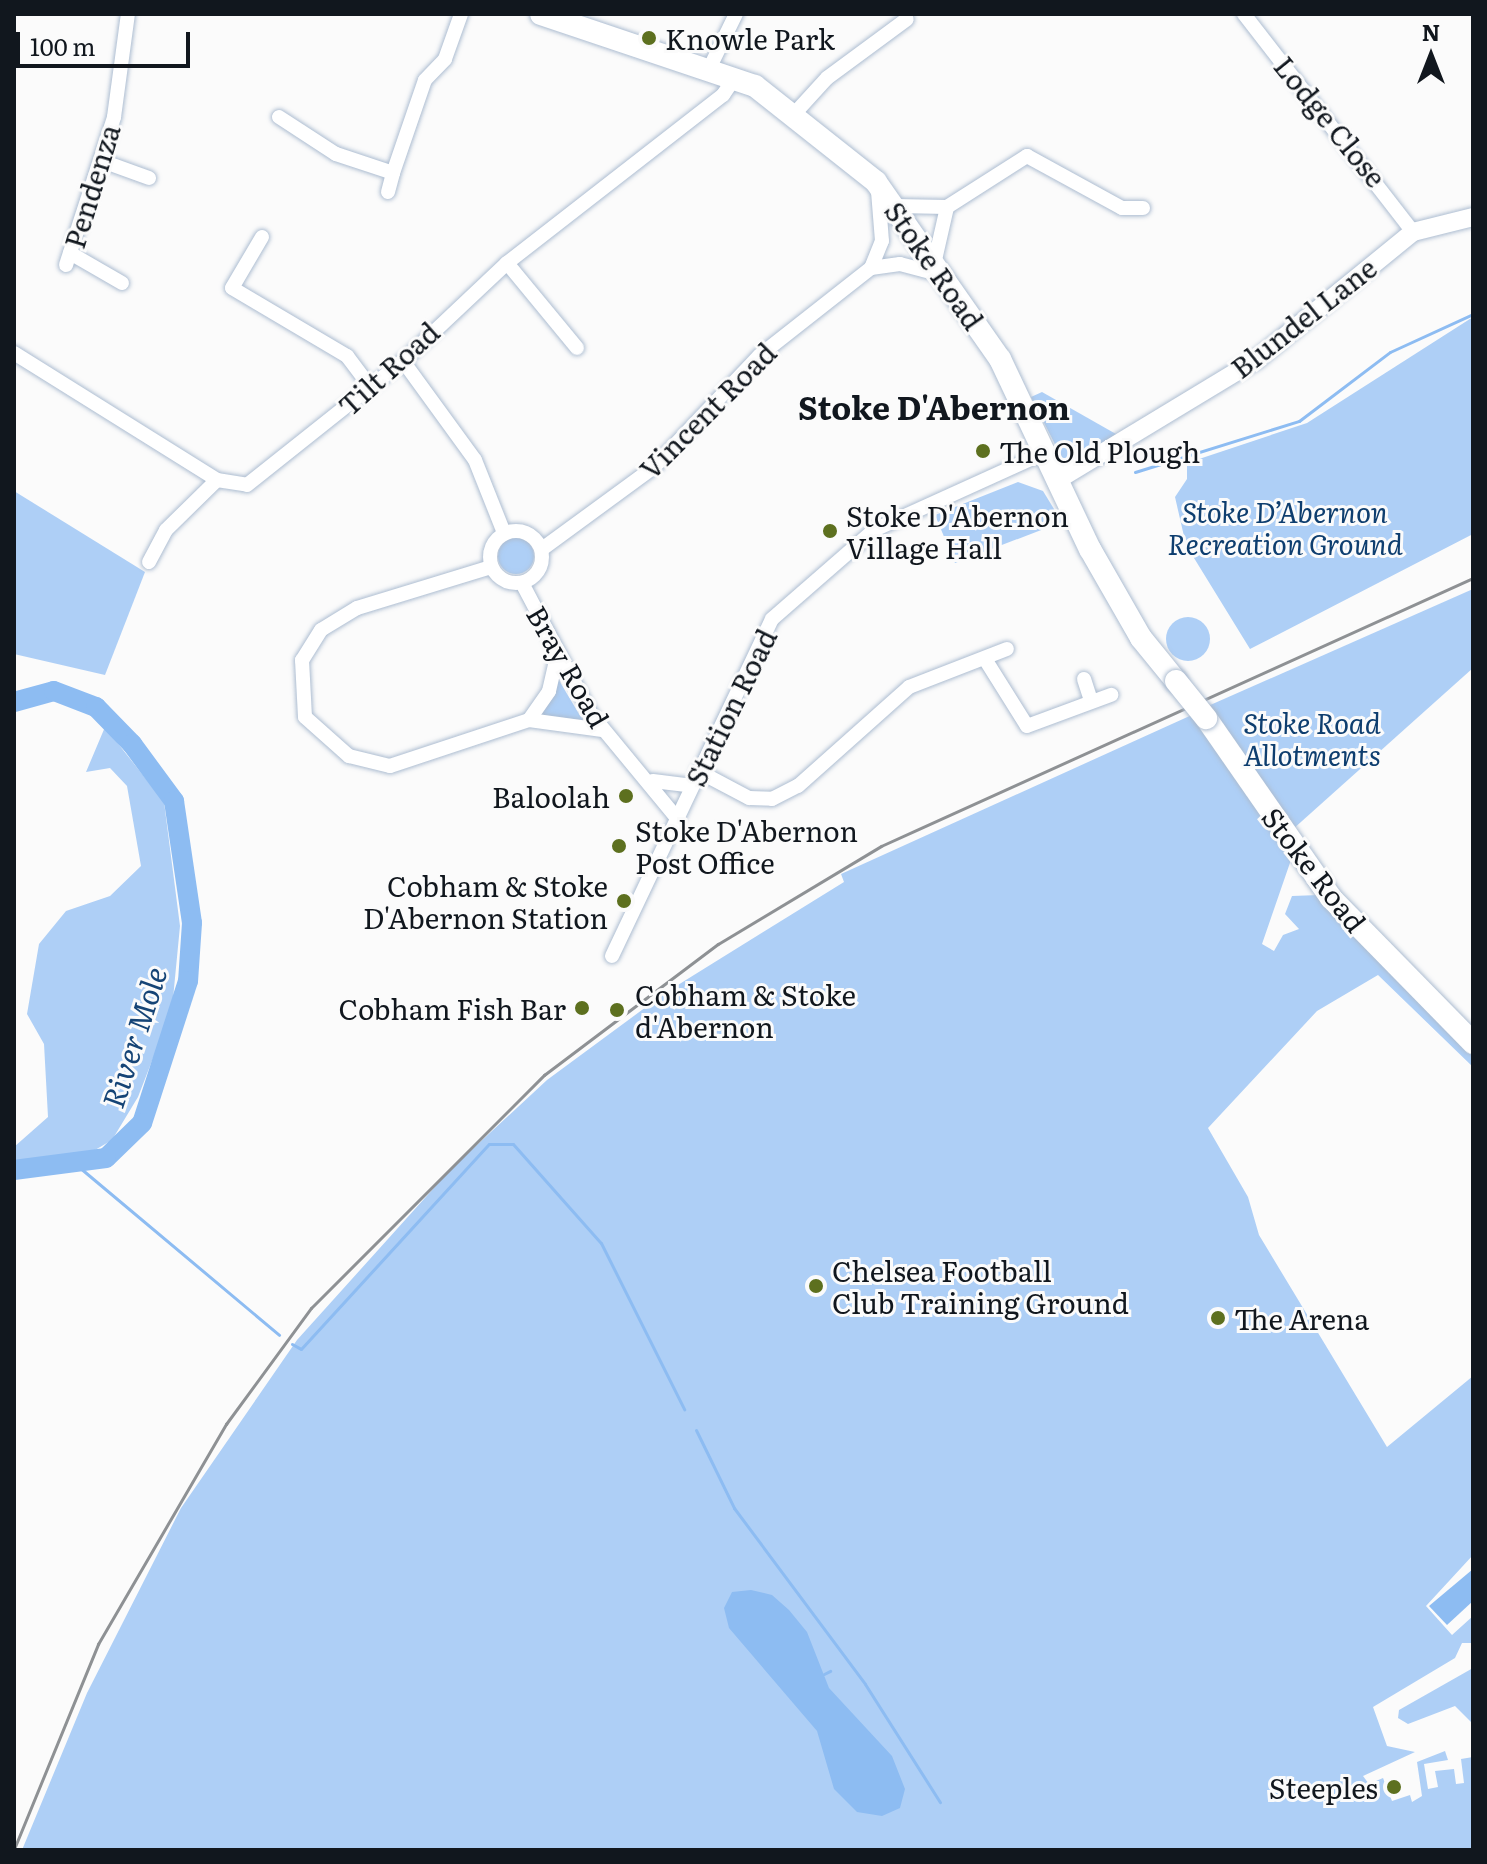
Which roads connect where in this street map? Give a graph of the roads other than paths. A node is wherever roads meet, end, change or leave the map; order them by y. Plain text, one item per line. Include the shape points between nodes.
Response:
1 (128, 14) edge
2 (461, 14) edge
3 (541, 14) edge
4 (736, 14) edge
5 (1244, 14) edge
6 (909, 36) dead end
7 (709, 69) junction
8 (735, 77) junction
9 (796, 112) junction
10 (279, 117) dead end
11 (102, 161) junction
12 (393, 173) junction
13 (149, 178) dead end
14 (876, 182) junction
15 (388, 192) dead end
16 (896, 206) junction
17 (947, 207) junction
18 (1143, 208) dead end
19 (1473, 217) edge
20 (1413, 232) junction
21 (262, 237) dead end
22 (507, 263) junction
23 (871, 268) junction
24 (940, 268) junction
25 (122, 283) dead end
26 (577, 348) dead end
27 (14, 353) edge
28 (403, 361) junction
29 (370, 386) junction
30 (1044, 453) junction
31 (217, 480) junction
32 (1056, 481) junction
33 (504, 533) junction
34 (542, 549) junction
35 (149, 562) dead end
36 (491, 567) junction
37 (522, 583) junction
38 (1007, 649) dead end
39 (557, 656) junction
40 (985, 659) junction
41 (1084, 679) dead end
42 (1111, 695) dead end
43 (1091, 701) junction
44 (529, 720) junction
45 (602, 730) junction
46 (698, 771) junction
47 (653, 781) junction
48 (691, 786) junction
49 (676, 817) junction
50 (612, 956) dead end
51 (1473, 1043) edge

1 - 11 street, Pendenza
2 - 12 street via 445,59 425,80
3 - 7 main road, Stoke Road
4 - 7 street
5 - 20 street, Lodge Close
6 - 9 street via 904,21
7 - 8 main road, Stoke Road
8 - 9 main road, Stoke Road
8 - 22 street, Tilt Road via 723,95
9 - 14 main road, Stoke Road
10 - 12 street via 336,154
11 - 13 street
11 - 25 street, Pendenza via 68,259
12 - 15 street
14 - 16 main road, Stoke Road
14 - 23 street via 882,241
16 - 17 street
16 - 24 main road, Stoke Road
17 - 18 street via 1027,156 1122,208
17 - 24 street
19 - 20 street, Blundel Lane
20 - 32 street, Blundel Lane via 1256,360
21 - 29 street via 232,288 347,356
22 - 26 street
22 - 28 street, Tilt Road
23 - 24 street
23 - 34 street, Vincent Road via 759,356 644,476
24 - 30 main road, Stoke Road via 1000,359
27 - 31 street
28 - 29 street, Tilt Road
28 - 33 street via 475,460
29 - 31 street, Tilt Road via 255,480 234,487
30 - 32 main road, Stoke Road
30 - 46 street, Station Road via 874,530 772,619
31 - 35 street via 166,530
32 - 51 main road, Stoke Road, bridge via 1141,638 1206,718 1331,898
33 - 34 street via 527,532
33 - 36 street via 493,544
34 - 37 street, Bray Road via 537,574
36 - 37 street, Bray Road via 501,579
36 - 44 street via 337,618 309,643 300,698 305,717 331,746 390,766
37 - 39 street, Bray Road
38 - 40 street
39 - 44 street via 549,691
39 - 45 street, Bray Road
40 - 43 street via 1027,726
40 - 46 street via 909,687 798,786 772,799 749,798
41 - 43 street
42 - 43 street
44 - 45 street
45 - 47 street, Bray Road
46 - 48 street, Station Road
47 - 48 street
47 - 49 street, Bray Road
48 - 49 street, Station Road
49 - 50 street, Station Road

